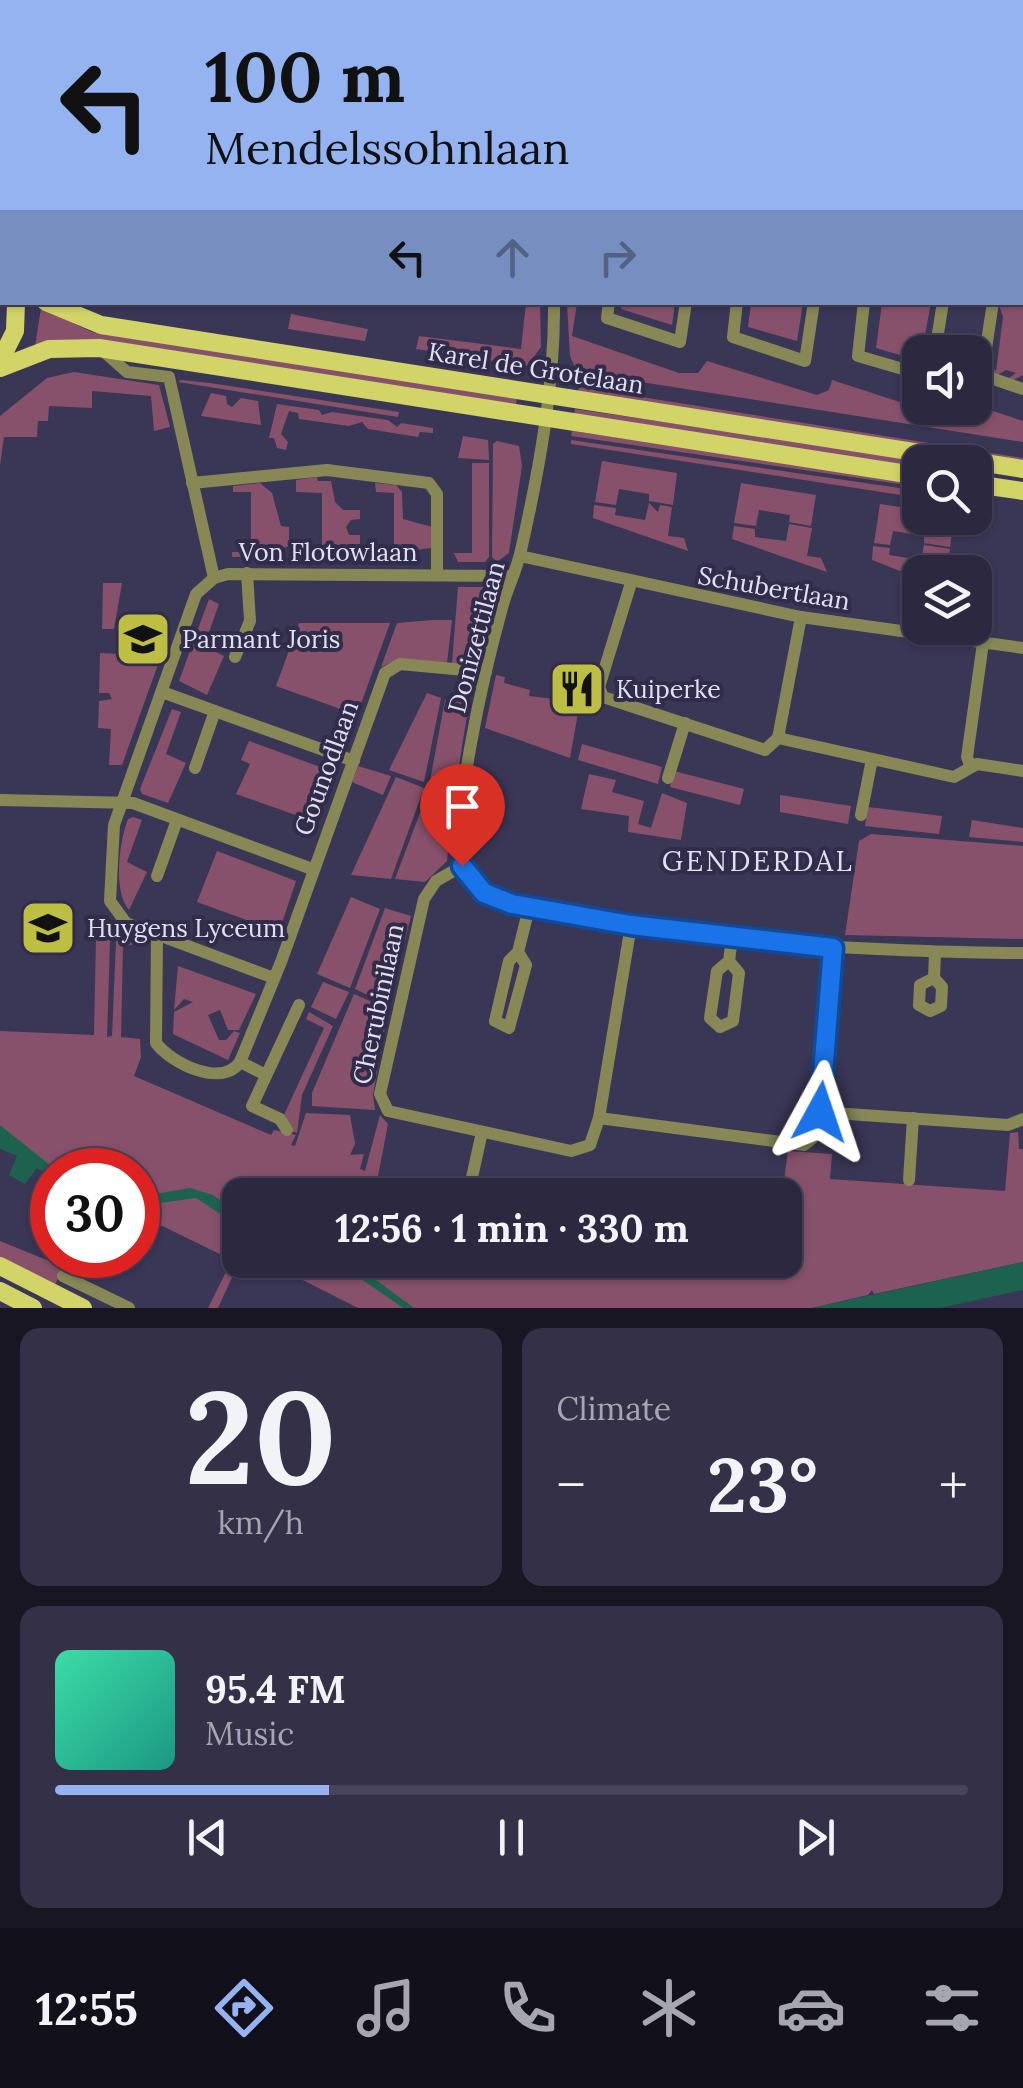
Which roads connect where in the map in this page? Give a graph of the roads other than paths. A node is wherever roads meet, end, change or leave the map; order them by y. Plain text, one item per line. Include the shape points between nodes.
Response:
1 (16, 305) edge
2 (53, 305) edge
3 (554, 305) edge
4 (609, 305) edge
5 (686, 305) edge
6 (738, 305) edge
7 (814, 305) edge
8 (864, 305) edge
9 (942, 305) edge
10 (993, 305) edge
11 (937, 335) edge
12 (99, 348) junction
13 (0, 365) edge
14 (902, 369) edge
15 (1023, 389) edge
16 (547, 393) junction
17 (543, 420) junction
18 (1023, 469) edge
19 (902, 473) edge
20 (192, 483) junction
21 (992, 486) edge
22 (1023, 491) edge
23 (520, 556) junction
24 (247, 574) junction
25 (437, 574) junction
26 (512, 576) junction
27 (214, 578) junction
28 (631, 583) junction
29 (801, 617) junction
30 (902, 631) edge
31 (992, 644) edge
32 (983, 645) edge
33 (1023, 648) edge
34 (235, 657) dead end
35 (486, 672) junction
36 (162, 692) junction
37 (215, 711) junction
38 (685, 722) junction
39 (778, 738) junction
40 (872, 759) junction
41 (354, 761) junction
42 (970, 766) junction
43 (195, 768) dead end
44 (1023, 771) edge
45 (668, 778) dead end
46 (0, 800) edge
47 (120, 804) junction
48 (861, 815) dead end
49 (177, 820) junction
50 (462, 866) junction
51 (312, 869) junction
52 (156, 876) dead end
53 (529, 908) junction
54 (631, 925) junction
55 (158, 936) junction
56 (732, 938) junction
57 (833, 948) junction
58 (518, 952) junction
59 (935, 952) junction
60 (1023, 953) edge
61 (729, 961) dead end
62 (274, 978) junction
63 (934, 978) dead end
64 (299, 1005) dead end
65 (240, 1062) junction
66 (266, 1076) junction
67 (820, 1112) junction
68 (599, 1118) junction
69 (913, 1118) junction
70 (1023, 1120) edge
71 (286, 1130) dead end
72 (482, 1132) junction
73 (472, 1178) edge
74 (909, 1180) dead end
75 (0, 1266) edge
76 (9, 1276) edge
77 (67, 1278) edge
78 (0, 1291) edge
79 (33, 1308) edge
80 (83, 1308) edge
81 (129, 1308) edge

1 - 13 main road via 15,331
2 - 16 main road, Karel de Grotelaan via 101,326
3 - 16 street, Donizettilaan
4 - 5 street via 607,318 680,342
6 - 7 street via 733,337 806,361
8 - 14 street via 858,356
9 - 11 street
10 - 15 street via 982,375
12 - 13 main road, Karel de Grotelaan via 49,349
12 - 17 main road, Karel de Grotelaan
12 - 20 street via 128,372 170,378
16 - 17 street, Donizettilaan
16 - 18 main road, Karel de Grotelaan
17 - 19 main road, Karel de Grotelaan
17 - 23 street, Donizettilaan
20 - 25 street via 327,470 430,483 437,494
20 - 27 street
21 - 22 main road
23 - 26 street, Donizettilaan
23 - 28 street, Schubertlaan
24 - 25 street, Von Flotowlaan
24 - 27 street, Von Flotowlaan
24 - 34 street via 250,620
25 - 26 street, Von Flotowlaan
26 - 35 street, Donizettilaan
27 - 36 street, Von Flotowlaan via 192,602
28 - 29 street, Schubertlaan
28 - 38 street via 601,695
29 - 30 street, Schubertlaan
29 - 39 street
31 - 33 street, Schubertlaan
32 - 42 street
35 - 41 street, Gounodlaan via 391,666
35 - 50 street, Donizettilaan via 460,823
36 - 37 street
36 - 47 street, Von Flotowlaan
37 - 41 street
37 - 43 street
38 - 39 street via 766,750
38 - 45 street
39 - 40 street
40 - 42 street via 954,776
40 - 48 street
41 - 51 street, Gounodlaan
42 - 44 street
46 - 47 street
47 - 49 street
47 - 55 street, Von Flotowlaan via 110,901 126,923
49 - 51 street
49 - 52 street
50 - 53 street via 484,893
50 - 72 street, Cherubinilaan via 436,881 424,899 380,1094 385,1109
51 - 62 street, Gounodlaan
53 - 54 street
53 - 58 street
54 - 56 street
54 - 68 street
55 - 62 street, Von Flotowlaan
55 - 65 street via 156,1043 165,1054 214,1076
56 - 57 street
56 - 61 street
57 - 59 street
57 - 67 street
58 - 58 street via 509,961 495,1021 510,1028 526,965
59 - 60 street
59 - 63 street
62 - 65 street, Gounodlaan
64 - 66 street
65 - 66 street
66 - 71 street via 252,1106 280,1119
67 - 68 street via 804,1146
67 - 69 street
68 - 72 street via 582,1150
69 - 70 street via 1008,1125
69 - 74 street
72 - 73 street
75 - 76 main road
76 - 80 main road
77 - 81 street
78 - 79 main road

